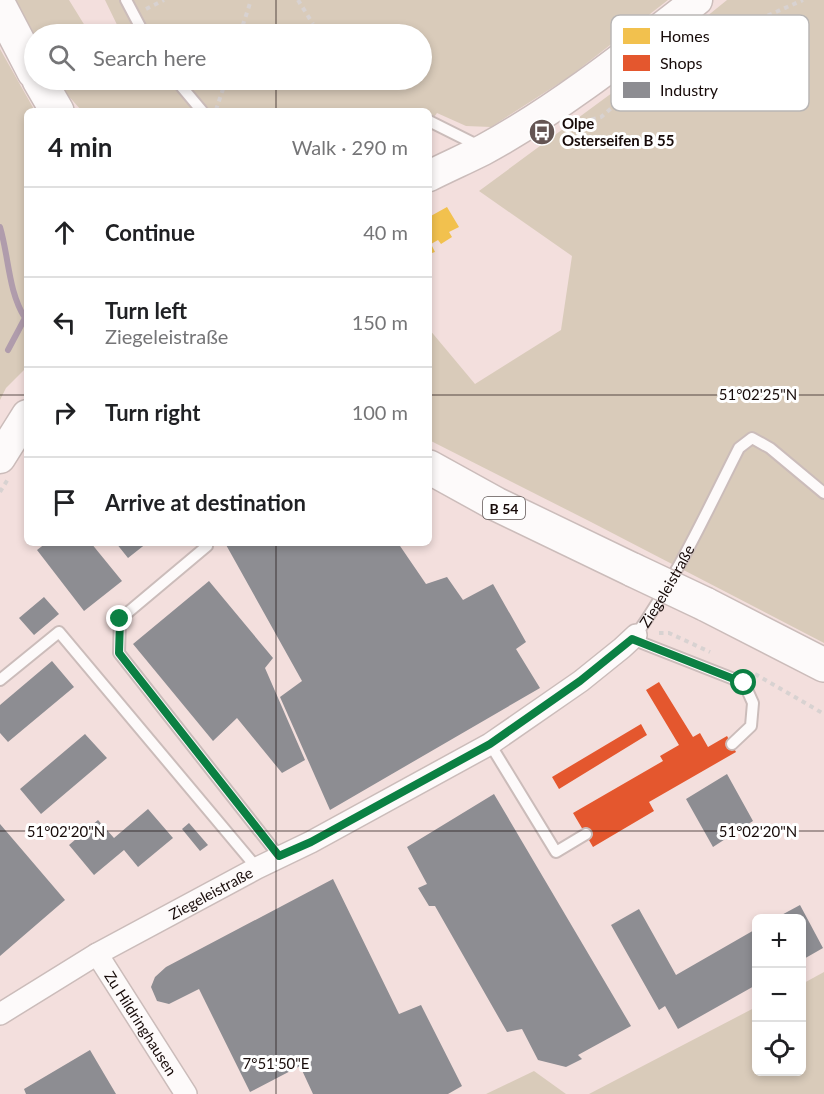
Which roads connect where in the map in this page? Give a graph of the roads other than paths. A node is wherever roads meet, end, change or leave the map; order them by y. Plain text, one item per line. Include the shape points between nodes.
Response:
1 (126, 0) edge
2 (697, 0) edge
3 (0, 7) edge
4 (677, 15) edge
5 (139, 24) edge
6 (24, 53) edge
7 (611, 64) edge
8 (45, 90) edge
9 (184, 90) edge
10 (55, 108) edge
11 (199, 108) edge
12 (432, 123) edge
13 (484, 149) junction
14 (432, 175) edge
15 (24, 420) edge
16 (0, 458) edge
17 (432, 469) edge
18 (824, 493) edge
19 (207, 546) edge
20 (634, 637) junction
21 (824, 665) edge
22 (0, 680) edge
23 (490, 744) junction
24 (732, 744) dead end
25 (586, 834) dead end
26 (279, 856) junction
27 (256, 868) junction
28 (97, 954) junction
29 (0, 1014) edge
30 (186, 1094) edge

1 - 5 lane
2 - 4 street
3 - 6 main road
7 - 13 street
8 - 10 main road
9 - 11 lane
12 - 13 lane
13 - 14 street
15 - 16 street
17 - 21 main road, B 54, bridge
18 - 20 lane, Ziegeleistraße via 752,438 740,448 685,555
19 - 26 lane via 120,619 119,653
20 - 23 street, Ziegeleistraße via 580,681
20 - 24 lane via 744,683 753,703 751,726
22 - 27 lane via 59,632
23 - 25 lane via 556,852
23 - 26 street, Ziegeleistraße
26 - 27 street, Ziegeleistraße
27 - 28 street, Ziegeleistraße
28 - 29 street, Ziegeleistraße
28 - 30 street, Zu Hildringhausen

